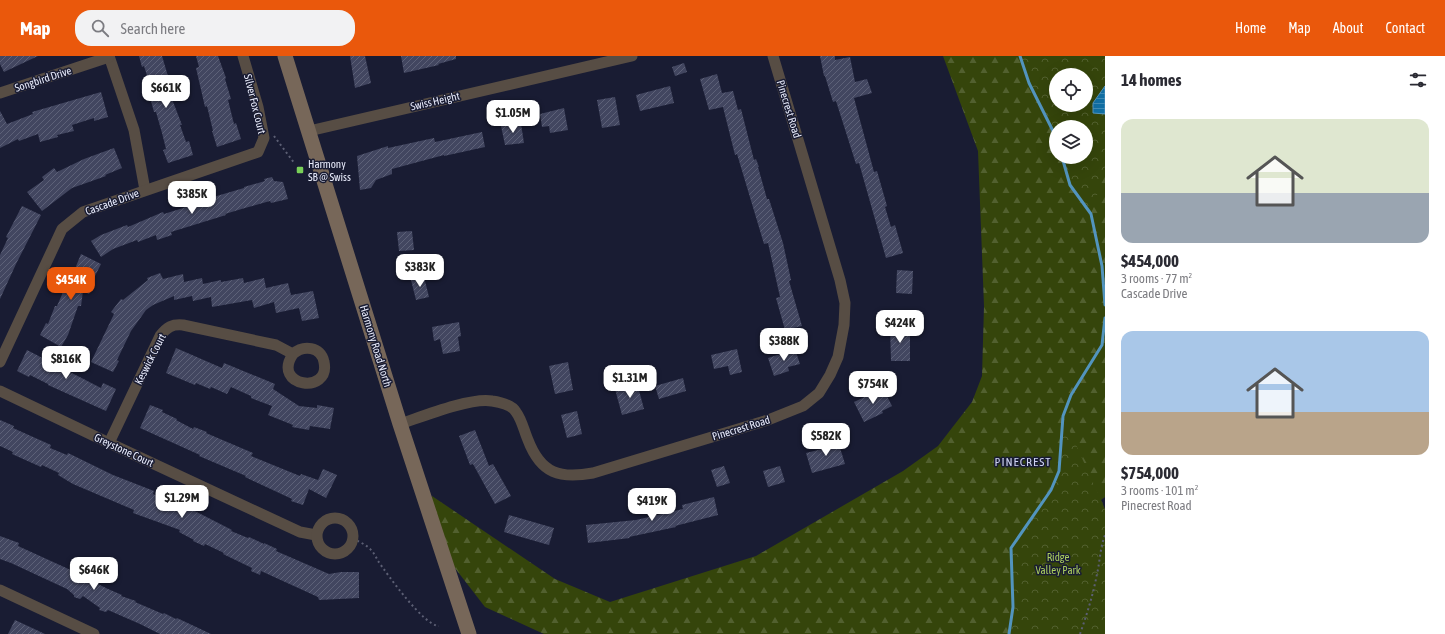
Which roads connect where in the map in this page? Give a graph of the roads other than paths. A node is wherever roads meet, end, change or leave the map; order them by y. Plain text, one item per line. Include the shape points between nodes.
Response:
1 (109, 56) edge
2 (243, 56) edge
3 (285, 56) edge
4 (632, 56) edge
5 (773, 56) edge
6 (0, 93) edge
7 (309, 131) junction
8 (145, 190) junction
9 (293, 354) dead end
10 (0, 362) edge
11 (0, 391) edge
12 (400, 424) junction
13 (109, 443) junction
14 (316, 535) junction
15 (0, 590) edge
16 (74, 630) edge
17 (94, 634) edge
18 (469, 634) edge

1 - 6 street, Songbird Drive
1 - 8 street via 134,130
2 - 8 street, Silver Fox Court via 264,138 258,152
3 - 7 main road, Harmony Road North
4 - 7 street, Swiss Height
5 - 12 street, Pinecrest Road via 845,303 838,357 819,393 804,406 768,420 578,476 562,475 549,470 539,461 516,410 504,404 490,400 474,401
7 - 12 main road, Harmony Road North
8 - 10 street, Cascade Drive via 82,212 62,229
9 - 13 street, Keswick Court via 276,346 174,324 160,336
11 - 13 street, Greystone Court
12 - 18 main road, Harmony Road North
13 - 14 street, Greystone Court via 300,532
14 - 14 street via 324,521 334,518 348,523 353,532 352,543 346,551 336,554 322,549 318,545
15 - 16 street
16 - 17 street

